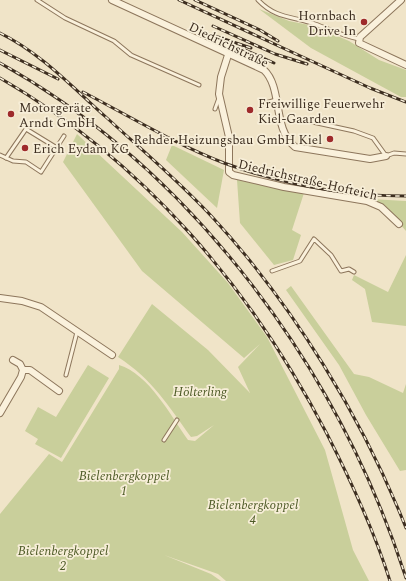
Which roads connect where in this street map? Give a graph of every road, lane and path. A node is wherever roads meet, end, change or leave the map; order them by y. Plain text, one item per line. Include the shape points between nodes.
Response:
1 (37, 0) edge
2 (112, 0) edge
3 (258, 0) edge
4 (401, 0) edge
5 (359, 40) junction
6 (228, 55) junction
7 (406, 65) edge
8 (199, 85) dead end
9 (219, 97) junction
10 (276, 100) junction
11 (262, 104) dead end
12 (215, 109) dead end
13 (308, 121) dead end
14 (64, 136) dead end
15 (57, 148) junction
16 (0, 154) edge
17 (406, 154) edge
18 (386, 156) junction
19 (6, 158) junction
20 (399, 224) dead end
21 (272, 271) dead end
22 (354, 272) dead end
23 (0, 298) edge
24 (77, 332) junction
25 (112, 356) dead end
26 (13, 360) dead end
27 (23, 370) junction
28 (66, 374) dead end
29 (59, 391) dead end
30 (0, 413) edge
31 (177, 420) dead end
32 (164, 440) dead end

1 - 8 lane via 65,18 114,41 131,55
2 - 6 street, Diedrichstraße
3 - 5 lane via 285,18 313,23
4 - 5 street
5 - 7 street via 362,46
6 - 9 street, Diedrichstraße-Hofteich via 221,78
6 - 10 street, Diedrichstraße via 267,74 271,79
9 - 12 lane
9 - 20 street, Diedrichstraße-Hofteich via 228,137 229,172 232,175 367,201 381,207
10 - 11 lane
10 - 18 street, Diedrichstraße via 284,134 295,148 370,159
13 - 18 lane via 373,138
14 - 15 lane
15 - 19 lane via 41,172 26,162
15 - 19 lane via 26,129
16 - 19 lane
17 - 18 lane via 394,153
21 - 22 lane via 300,261 314,239 331,255 341,271 349,269
23 - 24 street via 41,307
24 - 25 street
24 - 28 lane
26 - 27 street via 20,364
27 - 29 street via 30,370
27 - 30 street
31 - 32 lane

